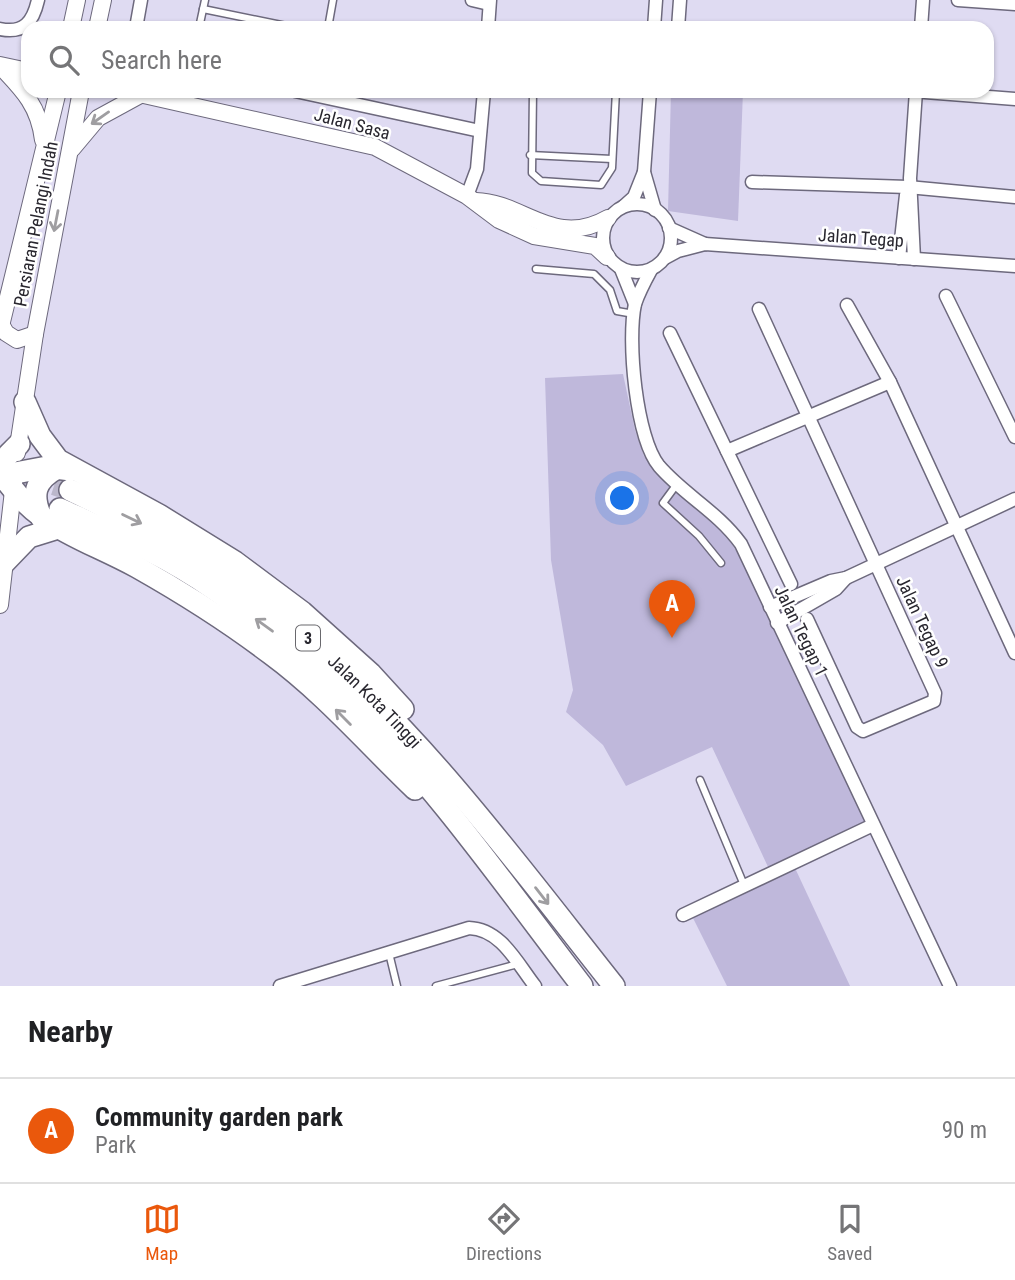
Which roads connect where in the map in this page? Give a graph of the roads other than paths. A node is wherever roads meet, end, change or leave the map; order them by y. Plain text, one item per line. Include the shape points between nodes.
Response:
1 (38, 0) edge
2 (141, 0) edge
3 (205, 0) edge
4 (333, 0) edge
5 (472, 0) edge
6 (656, 0) edge
7 (680, 0) edge
8 (923, 0) edge
9 (958, 0) edge
10 (489, 2) edge
11 (1015, 4) edge
12 (203, 9) junction
13 (30, 21) edge
14 (136, 21) edge
15 (200, 21) edge
16 (262, 21) edge
17 (329, 21) edge
18 (488, 21) edge
19 (654, 21) edge
20 (678, 21) edge
21 (922, 21) edge
22 (0, 29) edge
23 (21, 30) edge
24 (21, 63) edge
25 (0, 65) edge
26 (21, 70) edge
27 (21, 89) edge
28 (994, 97) edge
29 (29, 98) edge
30 (57, 98) edge
31 (80, 98) edge
32 (126, 98) edge
33 (161, 98) edge
34 (337, 98) edge
35 (483, 98) edge
36 (533, 98) edge
37 (616, 98) edge
38 (649, 98) edge
39 (915, 98) edge
40 (1015, 99) edge
41 (480, 131) junction
42 (45, 153) junction
43 (69, 153) junction
44 (530, 155) junction
45 (612, 159) junction
46 (644, 172) junction
47 (752, 182) dead end
48 (910, 184) junction
49 (1015, 197) edge
50 (472, 198) junction
51 (624, 206) junction
52 (655, 209) junction
53 (608, 218) junction
54 (669, 228) junction
55 (705, 244) junction
56 (607, 257) junction
57 (665, 258) junction
58 (899, 258) junction
59 (914, 259) junction
60 (1015, 266) edge
61 (536, 269) dead end
62 (621, 269) junction
63 (651, 270) junction
64 (946, 296) dead end
65 (847, 305) dead end
66 (635, 309) junction
67 (758, 309) dead end
68 (1, 327) edge
69 (670, 333) dead end
70 (35, 334) junction
71 (890, 382) junction
72 (25, 402) junction
73 (808, 416) junction
74 (1015, 437) edge
75 (19, 444) joint
76 (727, 451) junction
77 (66, 476) junction
78 (5, 480) edge
79 (679, 483) junction
80 (1015, 499) edge
81 (53, 519) junction
82 (957, 527) junction
83 (721, 562) dead end
84 (3, 564) junction
85 (876, 564) junction
86 (846, 578) junction
87 (790, 584) dead end
88 (0, 605) edge
89 (770, 607) junction
90 (807, 619) dead end
91 (777, 623) junction
92 (1015, 653) edge
93 (700, 780) dead end
94 (873, 825) junction
95 (744, 886) junction
96 (683, 915) dead end
97 (389, 953) junction
98 (518, 964) junction
99 (280, 986) edge
100 (397, 986) edge
101 (436, 986) edge
102 (535, 986) edge
103 (582, 986) edge
104 (614, 986) edge
105 (950, 986) edge

1 - 13 street
2 - 14 street
3 - 12 lane
4 - 17 lane
5 - 10 street
6 - 19 street
7 - 20 street
8 - 21 street
9 - 11 street
10 - 18 street
12 - 15 lane
12 - 16 lane
22 - 23 street
24 - 25 main road
25 - 26 main road
25 - 27 main road
28 - 40 street
29 - 42 main road via 41,119
30 - 42 main road, Persiaran Pelangi Indah
31 - 43 main road, Persiaran Pelangi Indah
32 -> 43 main road via 83,131
33 - 50 main road, Jalan Sasa via 374,147
34 - 41 street
35 - 41 street
36 - 44 lane
37 - 45 lane
38 - 46 street
39 - 48 street
41 - 50 street
42 - 68 main road, Persiaran Pelangi Indah
43 -> 70 main road, Persiaran Pelangi Indah
44 - 45 lane
44 - 45 lane via 532,173 541,181 601,185 610,175
46 - 51 street via 634,197
46 - 52 street
47 - 48 street
48 - 49 street
48 - 58 street
48 - 59 street
50 - 53 main road, Jalan Sasa via 556,226 594,226
50 - 56 main road, Jalan Sasa via 484,212 534,236 595,246
51 - 52 street
51 - 53 street
52 - 54 street
53 - 56 street via 602,244
54 - 55 street, Jalan Tegap
54 - 57 street via 671,244
55 - 57 street, Jalan Tegap
55 - 58 street, Jalan Tegap
56 - 62 street
57 - 63 street
58 - 59 street, Jalan Tegap
59 - 60 street, Jalan Tegap
61 - 66 lane via 594,274 610,290 617,311
62 - 63 street via 631,273
62 - 66 street, Jalan Tegap 1
63 - 66 street, Jalan Tegap 1
64 - 74 street
65 - 71 street
66 - 79 street, Jalan Tegap 1 via 634,356 643,431 650,453
67 - 73 street
68 - 70 main road via 17,340
69 - 76 street
70 - 72 main road, Persiaran Pelangi Indah
71 - 73 street
71 - 82 street
72 - 75 main road, Persiaran Pelangi Indah
72 - 77 highway
73 - 76 street
73 - 85 street
75 - 78 highway
76 - 87 street
77 - 78 highway
77 - 81 highway via 37,484 34,496
77 -> 104 highway via 169,522 235,562 302,612 371,674 442,751 500,842
78 - 81 highway
78 - 84 main road
79 - 83 lane via 663,502
79 - 89 street, Jalan Tegap 1 via 730,528
80 - 82 street
81 - 84 highway
103 -> 81 highway via 479,851 336,709 272,654
82 - 85 street
82 - 92 street
84 - 88 main road
85 - 86 street
85 - 90 street, Jalan Tegap 9 via 935,692 934,701 863,731 857,727
86 - 89 street
86 - 91 street via 836,589
89 - 91 street, Jalan Tegap 1
91 - 94 street, Jalan Tegap 1
93 - 95 lane
94 - 95 street
94 - 105 street, Jalan Tegap 1
95 - 96 street
97 - 98 street via 470,928 483,929 494,933
97 - 99 street
97 - 100 lane
98 - 101 lane
98 - 102 street

